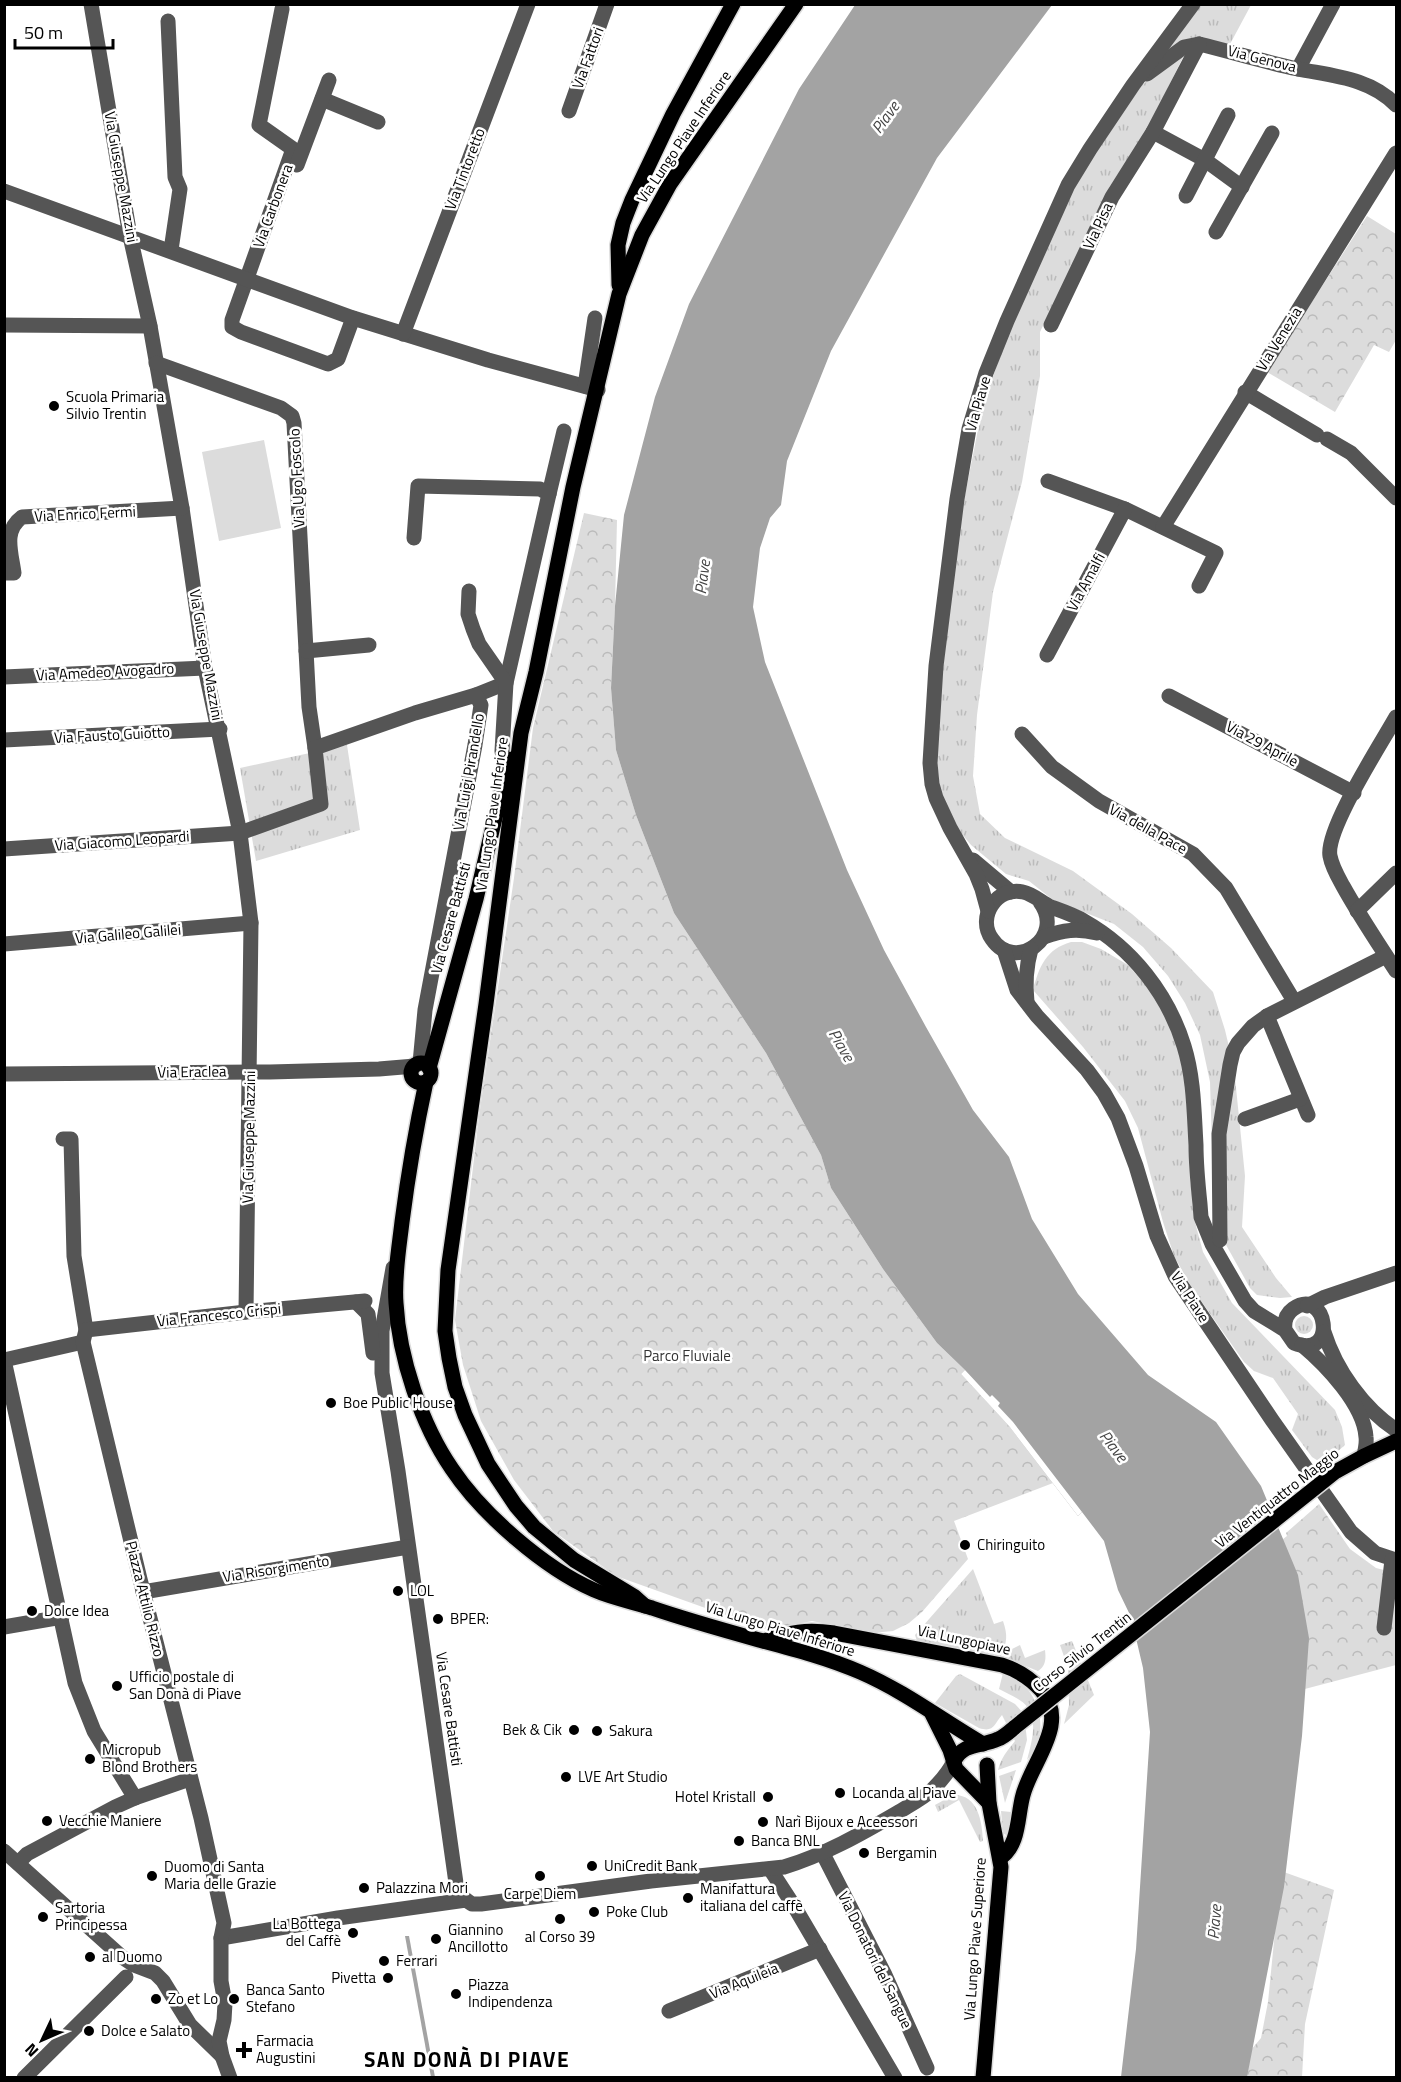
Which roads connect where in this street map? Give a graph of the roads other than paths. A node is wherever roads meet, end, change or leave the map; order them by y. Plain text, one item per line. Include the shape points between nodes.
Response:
1 (91, 4) edge
2 (528, 4) edge
3 (607, 4) edge
4 (733, 4) edge
5 (796, 4) edge
6 (1193, 4) edge
7 (1333, 4) edge
8 (282, 9) dead end
9 (168, 21) dead end
10 (1199, 44) junction
11 (1298, 69) junction
12 (329, 80) dead end
13 (1133, 85) junction
14 (322, 99) junction
15 (1396, 105) edge
16 (569, 111) dead end
17 (1228, 116) dead end
18 (378, 122) dead end
19 (1153, 132) junction
20 (1272, 134) dead end
21 (1396, 153) edge
22 (1204, 160) junction
23 (1242, 187) junction
24 (4, 191) edge
25 (1186, 196) dead end
26 (1216, 232) dead end
27 (130, 236) junction
28 (171, 250) junction
29 (251, 280) junction
30 (619, 294) junction
31 (353, 318) junction
32 (595, 318) dead end
33 (4, 325) edge
34 (1051, 325) dead end
35 (150, 326) junction
36 (403, 334) junction
37 (156, 363) junction
38 (591, 388) junction
39 (1245, 392) junction
40 (564, 431) dead end
41 (1048, 481) dead end
42 (549, 494) junction
43 (1396, 498) edge
44 (182, 508) junction
45 (1125, 509) junction
46 (1163, 526) junction
47 (414, 538) dead end
48 (4, 573) edge
49 (1199, 586) dead end
50 (469, 591) dead end
51 (369, 645) dead end
52 (306, 651) junction
53 (1047, 655) dead end
54 (205, 668) junction
55 (4, 677) edge
56 (506, 683) junction
57 (476, 695) junction
58 (1170, 696) dead end
59 (1396, 717) edge
60 (220, 729) junction
61 (521, 733) junction
62 (1022, 734) dead end
63 (4, 740) edge
64 (315, 748) junction
65 (506, 777) junction
66 (1354, 793) junction
67 (240, 833) junction
68 (4, 849) edge
69 (963, 849) junction
70 (1396, 873) edge
71 (1011, 892) junction
72 (1040, 902) junction
73 (988, 911) junction
74 (1357, 911) junction
75 (251, 923) junction
76 (1044, 936) junction
77 (1106, 936) junction
78 (4, 944) edge
79 (1031, 949) junction
80 (1004, 950) junction
81 (1386, 956) junction
82 (1396, 971) edge
83 (1294, 1001) junction
84 (1028, 1005) junction
85 (1267, 1016) junction
86 (420, 1071) junction
87 (250, 1072) junction
88 (4, 1074) edge
89 (1300, 1099) junction
90 (1308, 1115) dead end
91 (1245, 1119) dead end
92 (63, 1139) dead end
93 (1220, 1240) dead end
94 (398, 1251) junction
95 (1396, 1273) edge
96 (1354, 1288) junction
97 (1240, 1291) junction
98 (360, 1301) joint
99 (1301, 1307) junction
100 (246, 1312) junction
101 (397, 1319) junction
102 (1324, 1326) junction
103 (1285, 1330) junction
104 (85, 1336) junction
105 (1302, 1345) junction
106 (4, 1360) edge
107 (382, 1375) junction
108 (10, 1411) edge
109 (1396, 1430) edge
110 (1396, 1441) edge
111 (1364, 1456) junction
112 (408, 1547) junction
113 (1394, 1560) edge
114 (143, 1592) junction
115 (1185, 1592) joint
116 (645, 1606) junction
117 (62, 1617) junction
118 (4, 1627) edge
119 (1384, 1628) dead end
120 (764, 1641) junction
121 (932, 1714) junction
122 (1000, 1739) junction
123 (983, 1744) junction
124 (954, 1761) junction
125 (987, 1765) junction
126 (190, 1779) junction
127 (967, 1779) junction
128 (930, 1791) junction
129 (135, 1798) junction
130 (989, 1803) junction
131 (997, 1839) junction
132 (1013, 1841) junction
133 (4, 1851) edge
134 (822, 1852) junction
135 (1000, 1858) junction
136 (18, 1863) junction
137 (770, 1869) junction
138 (466, 1900) junction
139 (221, 1938) junction
140 (820, 1949) junction
141 (140, 1971) junction
142 (669, 2011) dead end
143 (222, 2056) junction
144 (927, 2068) dead end
145 (24, 2078) edge
146 (230, 2078) edge
147 (895, 2078) edge
148 (983, 2078) edge

1 - 27 street, Via Giuseppe Mazzini
2 - 36 street, Via Tintoretto
3 - 16 street, Via Fattori
4 - 30 main road via 632,200 618,245
5 - 30 main road, Via Lungo Piave Inferiore via 670,184 642,235
6 - 13 street, Via Piave
7 - 11 street
8 - 29 street, Via Carbonera via 259,125 293,149
9 - 28 street via 175,177 180,189
10 - 11 street, Via Genova
10 - 13 street via 1184,46
10 - 19 street, Via Pisa
11 - 15 street, Via Genova via 1349,78 1380,92
12 - 14 street, Via Carbonera
13 - 69 street, Via Piave via 1068,185 1007,321 969,429 936,666 930,763 936,798
14 - 18 street
14 - 29 street, Via Carbonera
17 - 22 street
19 - 22 street
19 - 34 street, Via Pisa via 1112,197
20 - 23 street
21 - 39 street, Via Venezia
22 - 23 street
22 - 25 street
23 - 26 street
24 - 27 street
27 - 28 street
27 - 35 street, Via Giuseppe Mazzini
28 - 29 street
29 - 31 street
29 - 31 street, Via Carbonera via 232,320 232,327 241,332 328,364 338,359
30 - 38 main road, Via Lungo Piave Inferiore
31 - 36 street
32 - 38 street
33 - 35 street
35 - 37 street, Via Giuseppe Mazzini
36 - 38 street
37 - 44 street, Via Giuseppe Mazzini
37 - 52 street, Via Ugo Foscolo via 281,408 292,417
38 - 61 main road, Via Lungo Piave Inferiore
39 - 43 street via 1351,453
39 - 46 street, Via Venezia
40 - 42 street, Via Luigi Pirandello
41 - 45 street
42 - 47 street via 540,489 418,486
42 - 56 street, Via Luigi Pirandello
44 - 48 street, Via Enrico Fermi via 22,517 13,524 9,536 14,573
44 - 54 street, Via Giuseppe Mazzini
45 - 46 street
45 - 53 street, Via Amalfi
46 - 49 street via 1216,553
50 - 56 street via 468,615 479,644
51 - 52 street
52 - 64 street, Via Ugo Foscolo
54 - 55 street, Via Amedeo Avogadro
54 - 60 street, Via Giuseppe Mazzini
56 - 57 street, Via Luigi Pirandello
56 - 65 street, Via Luigi Pirandello via 502,751
57 - 64 street, Via Luigi Pirandello
57 - 86 street, Via Luigi Pirandello via 481,705 425,1010
58 - 66 street, Via 29 Aprile
59 - 66 street
60 - 63 street, Via Fausto Guiotto
60 - 67 street, Via Giuseppe Mazzini
61 - 65 main road, Via Cesare Battisti
61 - 116 main road, Via Lungo Piave Inferiore via 448,1270 446,1340 465,1415 488,1464 516,1506 564,1553
62 - 83 street, Via della Pace via 1052,767 1099,801 1193,854 1226,888
64 - 67 street via 321,804
65 - 86 main road, Via Cesare Battisti via 437,1042
66 - 74 street via 1334,831 1330,856
67 - 68 street, Via Giacomo Leopardi
67 - 75 street, Via Giuseppe Mazzini
69 - 71 street, Via Piave
69 - 73 street, Via Piave
70 - 74 street
71 - 72 street via 1030,894
71 - 73 street via 997,898
72 - 76 street via 1047,915
72 - 77 street via 1084,921
73 - 80 street via 988,934
74 - 81 street
75 - 78 street, Via Galileo Galilei
75 - 87 street, Via Giuseppe Mazzini
76 - 77 street via 1074,929
76 - 79 street
77 - 97 street via 1123,947 1141,968 1175,1021 1191,1079 1202,1217 1225,1270
79 - 80 street via 1018,953
79 - 84 street via 1025,987
80 - 84 street, Via Piave via 1017,990
81 - 82 street
81 - 83 street
83 - 85 street
84 - 113 street, Via Piave via 1087,1070 1118,1118 1157,1236 1175,1276 1351,1532 1375,1553
85 - 89 street
85 - 93 street via 1253,1026 1233,1052 1219,1134
86 - 87 street, Via Eraclea
86 - 94 main road, Via Cesare Battisti
87 - 88 street, Via Eraclea
87 - 100 street, Via Giuseppe Mazzini
89 - 90 street
89 - 91 street
92 - 104 street, Piazza Attilio Rizzo via 71,1139 74,1256
94 - 101 main road, Via Lungo Piave Inferiore
94 - 107 street, Via Cesare Battisti via 382,1331
95 - 96 street
96 - 99 street
96 - 102 street via 1335,1305
97 - 99 street via 1276,1310
97 - 103 street via 1254,1311
98 - 100 street, Via Francesco Crispi
98 - 107 street, Via Cesare Battisti via 368,1314 374,1362
99 - 102 street via 1318,1311
99 - 103 street via 1286,1319
100 - 104 street, Via Francesco Crispi
101 - 107 street, Via Cesare Battisti
101 - 116 main road, Via Lungo Piave Inferiore via 425,1422 462,1484 554,1568 595,1591
102 - 105 street via 1315,1342
102 - 109 street via 1332,1356 1348,1381
103 - 105 street via 1292,1341
104 - 106 street
104 - 114 street, Piazza Attilio Rizzo
105 - 111 street via 1360,1412 1367,1439
106 - 108 street
107 - 112 street, Via Cesare Battisti
108 - 117 street
110 - 111 main road, Via Ventiquattro Maggio
111 - 115 main road, Via Ventiquattro Maggio, bridge via 1335,1473
112 - 114 street, Via Risorgimento
112 - 138 street, Via Cesare Battisti via 456,1883
113 - 119 street
114 - 126 street, Piazza Attilio Rizzo
115 - 122 main road, Corso Silvio Trentin, bridge
116 - 120 main road, Via Lungo Piave Inferiore
117 - 118 street
117 - 129 street via 75,1683 86,1714
120 - 121 main road, Via Lungo Piave Inferiore via 859,1672
120 - 132 main road, Via Lungopiave via 790,1632 834,1633 1002,1665 1036,1684 1046,1695 1053,1718 1027,1782
121 - 123 main road, Via Lungo Piave Inferiore
121 - 124 main road
122 - 123 main road, Corso Silvio Trentin
122 - 125 main road, Corso Silvio Trentin
123 - 124 main road, Corso Silvio Trentin via 967,1746
124 - 127 main road, Via Lungo Piave Superiore via 956,1769
124 - 128 street, Corso Silvio Trentin
125 - 127 main road, Corso Silvio Trentin
125 - 130 main road, Via Lungo Piave Superiore
126 - 129 street
126 - 139 street, Piazza Attilio Rizzo via 224,1923
127 - 128 street, Corso Silvio Trentin
127 - 130 main road, Via Lungo Piave Superiore
128 - 134 street, Corso Silvio Trentin
129 - 136 street via 27,1854
130 - 131 main road, Via Lungo Piave Superiore
131 - 132 main road via 1004,1843
131 - 135 main road, Via Lungo Piave Superiore
132 - 135 main road, Via Lungopiave
133 - 136 street
134 - 137 street, Corso Silvio Trentin via 805,1861
134 - 144 street, Via Donatori del Sangue
135 - 148 main road, Via Lungo Piave Superiore
136 - 141 street
137 - 138 street, Corso Silvio Trentin via 481,1904
137 - 140 street
138 - 139 street, Corso Silvio Trentin
139 - 143 street, Piazza Attilio Rizzo via 225,2003 219,2041
140 - 142 street, Via Aquileia
140 - 147 street
141 - 143 street via 163,1981 190,2025
141 - 145 street
143 - 146 street

